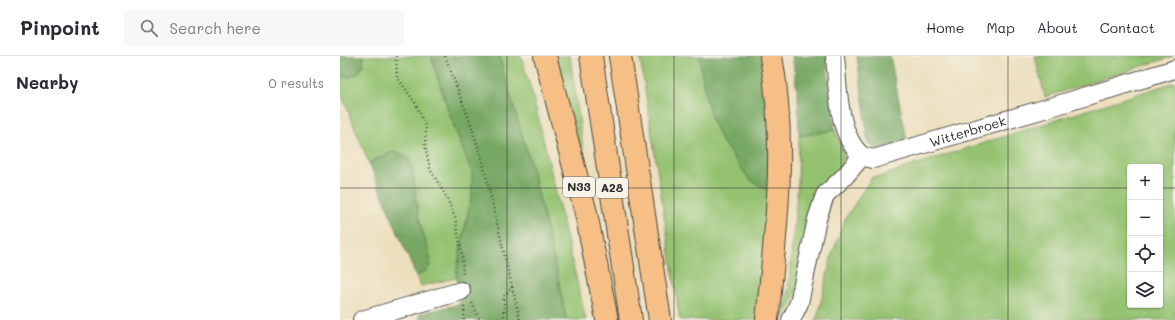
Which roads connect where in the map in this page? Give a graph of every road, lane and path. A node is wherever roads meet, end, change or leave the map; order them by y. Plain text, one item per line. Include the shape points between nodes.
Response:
1 (396, 56) edge
2 (445, 56) edge
3 (545, 56) edge
4 (591, 56) edge
5 (620, 56) edge
6 (771, 56) edge
7 (835, 56) edge
8 (1175, 69) edge
9 (862, 156) junction
10 (512, 287) junction
11 (461, 291) junction
12 (362, 320) edge
13 (464, 320) edge
14 (504, 320) edge
15 (520, 320) edge
16 (606, 320) edge
17 (631, 320) edge
18 (660, 320) edge
19 (767, 320) edge
20 (791, 320) edge

1 - 11 path via 397,76 416,104 426,129 425,145 430,169 455,218 462,255
2 - 10 path via 482,159
3 - 16 highway, N33 via 586,213
4 - 17 highway, A28
5 - 18 highway, A28
6 - 19 highway via 780,172
7 - 9 street via 846,134
8 - 9 street, Witterbroek via 873,159
9 - 20 street via 825,195 817,219 799,303
10 - 14 path via 504,296
10 - 15 path
11 - 12 street
11 - 13 path

